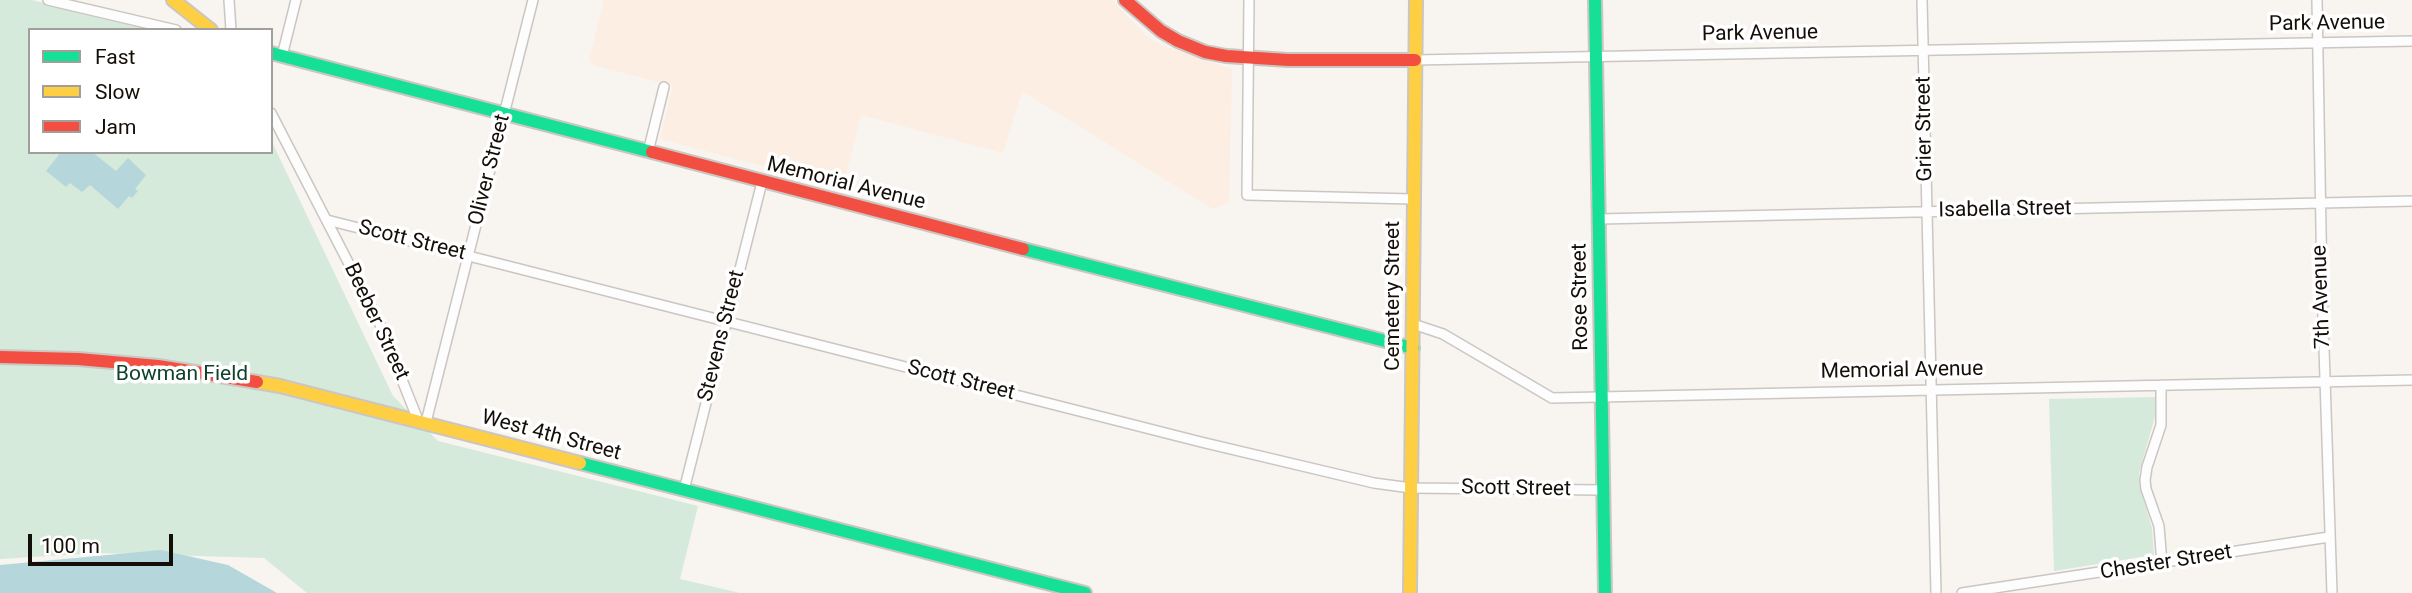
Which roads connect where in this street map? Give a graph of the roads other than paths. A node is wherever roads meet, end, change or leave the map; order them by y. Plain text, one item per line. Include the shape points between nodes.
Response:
1 (48, 0) edge
2 (173, 0) edge
3 (229, 0) edge
4 (296, 0) edge
5 (533, 0) edge
6 (1249, 0) edge
7 (1416, 0) edge
8 (1595, 0) edge
9 (1922, 0) edge
10 (2317, 0) edge
11 (1131, 2) edge
12 (167, 28) edge
13 (208, 28) edge
14 (231, 28) edge
15 (2412, 41) edge
16 (2318, 43) junction
17 (1923, 51) junction
18 (276, 54) edge
19 (1596, 57) junction
20 (1248, 59) junction
21 (1415, 60) junction
22 (664, 87) dead end
23 (505, 114) junction
24 (273, 117) edge
25 (648, 152) junction
26 (762, 182) junction
27 (1413, 199) junction
28 (2412, 201) edge
29 (2320, 204) junction
30 (1926, 212) junction
31 (1599, 219) junction
32 (327, 220) junction
33 (469, 255) junction
34 (726, 321) junction
35 (1413, 324) junction
36 (1413, 348) junction
37 (0, 357) edge
38 (2412, 380) edge
39 (2325, 381) junction
40 (2161, 385) junction
41 (1931, 390) junction
42 (1601, 397) junction
43 (422, 421) junction
44 (1411, 488) junction
45 (1603, 490) junction
46 (684, 491) junction
47 (2329, 537) junction
48 (2162, 564) junction
49 (1085, 593) edge
50 (1409, 593) edge
51 (1605, 593) edge
52 (1936, 593) edge
53 (1962, 593) edge
54 (2332, 593) edge

1 - 12 street
2 - 13 street
3 - 14 street
4 - 18 street
5 - 23 street, Oliver Street
6 - 20 street
7 - 21 street, Cemetery Street
8 - 19 street, Rose Street
9 - 17 street, Grier Street
10 - 16 street, 7th Avenue
11 - 20 street, Park Avenue via 1161,31 1194,48
15 - 16 street, Park Avenue
16 - 17 street, Park Avenue
16 - 29 street, 7th Avenue
17 - 19 street, Park Avenue
17 - 30 street, Grier Street
18 - 23 street, Memorial Avenue
19 - 21 street, Park Avenue
19 - 31 street, Rose Street
20 - 21 street, Park Avenue
20 - 27 street via 1247,195
21 - 27 street, Cemetery Street
22 - 25 street
23 - 25 street, Memorial Avenue
23 - 33 street, Oliver Street
24 - 32 street, Beeber Street
25 - 26 street, Memorial Avenue
26 - 34 street, Stevens Street
26 - 36 street, Memorial Avenue
27 - 35 street, Cemetery Street
28 - 29 street, Isabella Street
29 - 30 street, Isabella Street
29 - 39 street, 7th Avenue
30 - 31 street, Isabella Street
30 - 41 street, Grier Street
31 - 42 street, Rose Street
32 - 33 street, Scott Street
32 - 43 street, Beeber Street
33 - 34 street, Scott Street
33 - 43 street, Oliver Street
34 - 44 street, Scott Street via 1272,459
34 - 46 street, Stevens Street
35 - 36 street, Cemetery Street
35 - 42 street, Memorial Avenue via 1443,334 1552,398
36 - 44 street, Cemetery Street
37 - 43 street, West 4th Street via 105,361 206,372
38 - 39 street, Memorial Avenue
39 - 40 street, Memorial Avenue
39 - 47 street, 7th Avenue
40 - 41 street, Memorial Avenue
40 - 48 street via 2161,425 2145,480 2159,526
41 - 42 street, Memorial Avenue
41 - 52 street, Grier Street
42 - 45 street, Rose Street
43 - 46 street, West 4th Street
44 - 45 street, Scott Street
44 - 50 street, Cemetery Street
45 - 51 street, Rose Street
46 - 49 street, West 4th Street
47 - 48 street, Chester Street
47 - 54 street, 7th Avenue
48 - 53 street, Chester Street

